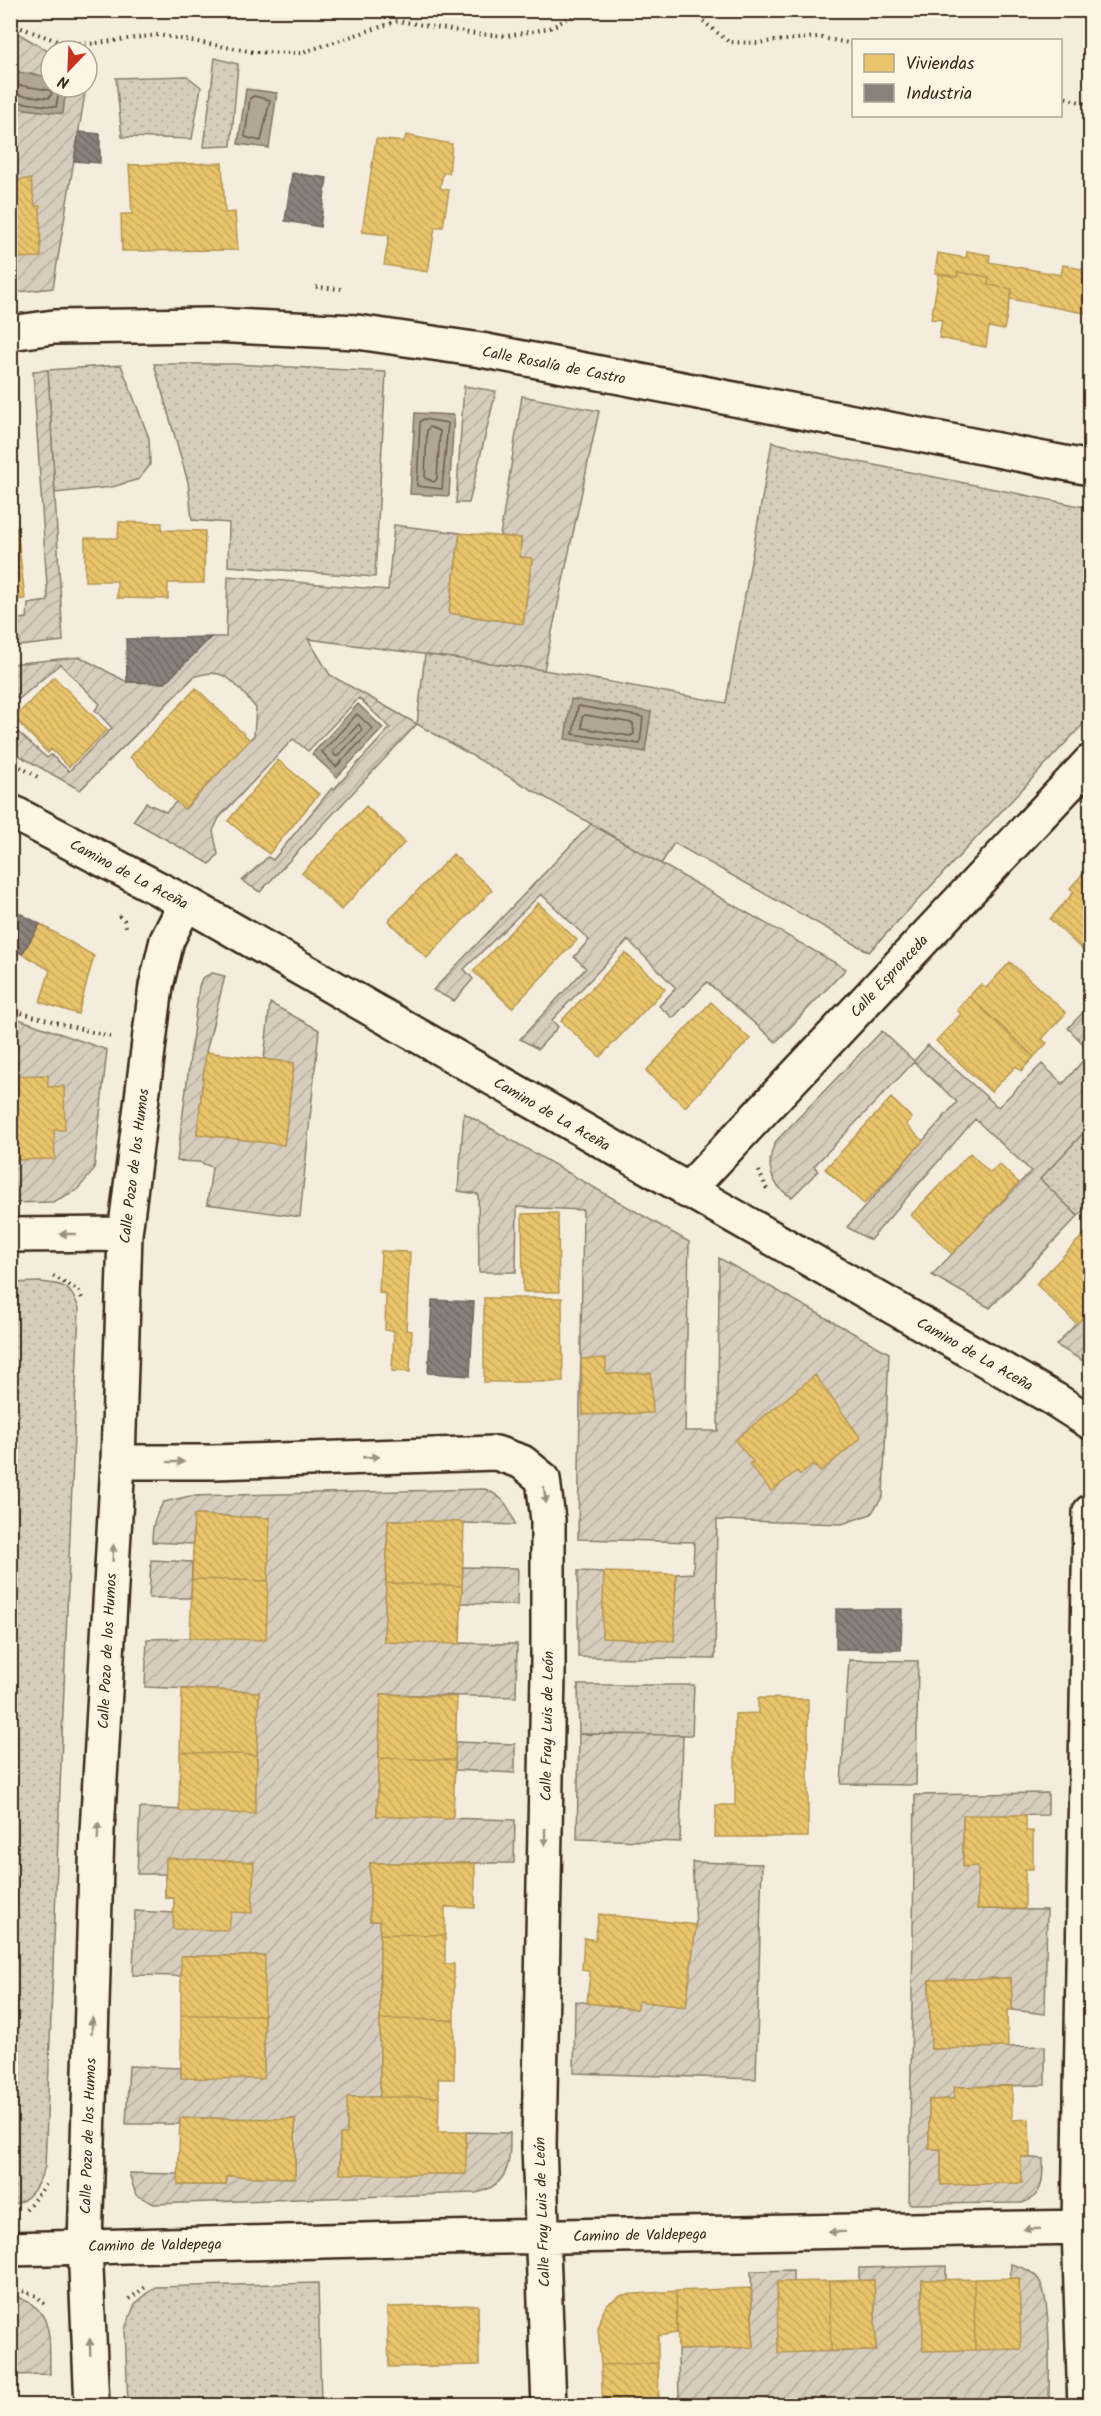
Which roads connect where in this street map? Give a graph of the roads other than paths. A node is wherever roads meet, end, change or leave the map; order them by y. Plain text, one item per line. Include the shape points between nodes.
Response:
1 (10, 333) edge
2 (1090, 468) edge
3 (1090, 762) edge
4 (10, 811) edge
5 (186, 903) junction
6 (687, 1191) junction
7 (10, 1234) edge
8 (125, 1234) junction
9 (1090, 1422) edge
10 (118, 1462) junction
11 (1090, 1512) edge
12 (1085, 2228) edge
13 (542, 2236) junction
14 (85, 2246) junction
15 (10, 2249) edge
16 (92, 2406) edge
17 (549, 2406) edge
18 (1085, 2406) edge

1 - 2 street, Calle Rosalía de Castro via 54,327 212,326 357,332 481,350
3 - 6 street, Calle Espronceda
4 - 5 street, Camino de La Aceña
5 - 6 street, Camino de La Aceña
5 - 8 street, Calle Pozo de los Humos via 167,939 156,986
6 - 9 street, Camino de La Aceña
8 -> 7 street
8 - 10 street, Calle Pozo de los Humos
10 -> 13 street, Calle Fray Luis de León via 496,1453 522,1462 543,1479 548,1520 548,1673 539,2146
14 -> 10 street, Calle Pozo de los Humos via 97,1832
11 - 12 street
12 -> 13 street, Camino de Valdepega
12 - 18 street
13 - 14 street, Camino de Valdepega
13 - 17 street, Calle Fray Luis de León
14 - 15 street, Camino de Valdepega
16 -> 14 street, Calle Pozo de los Humos

